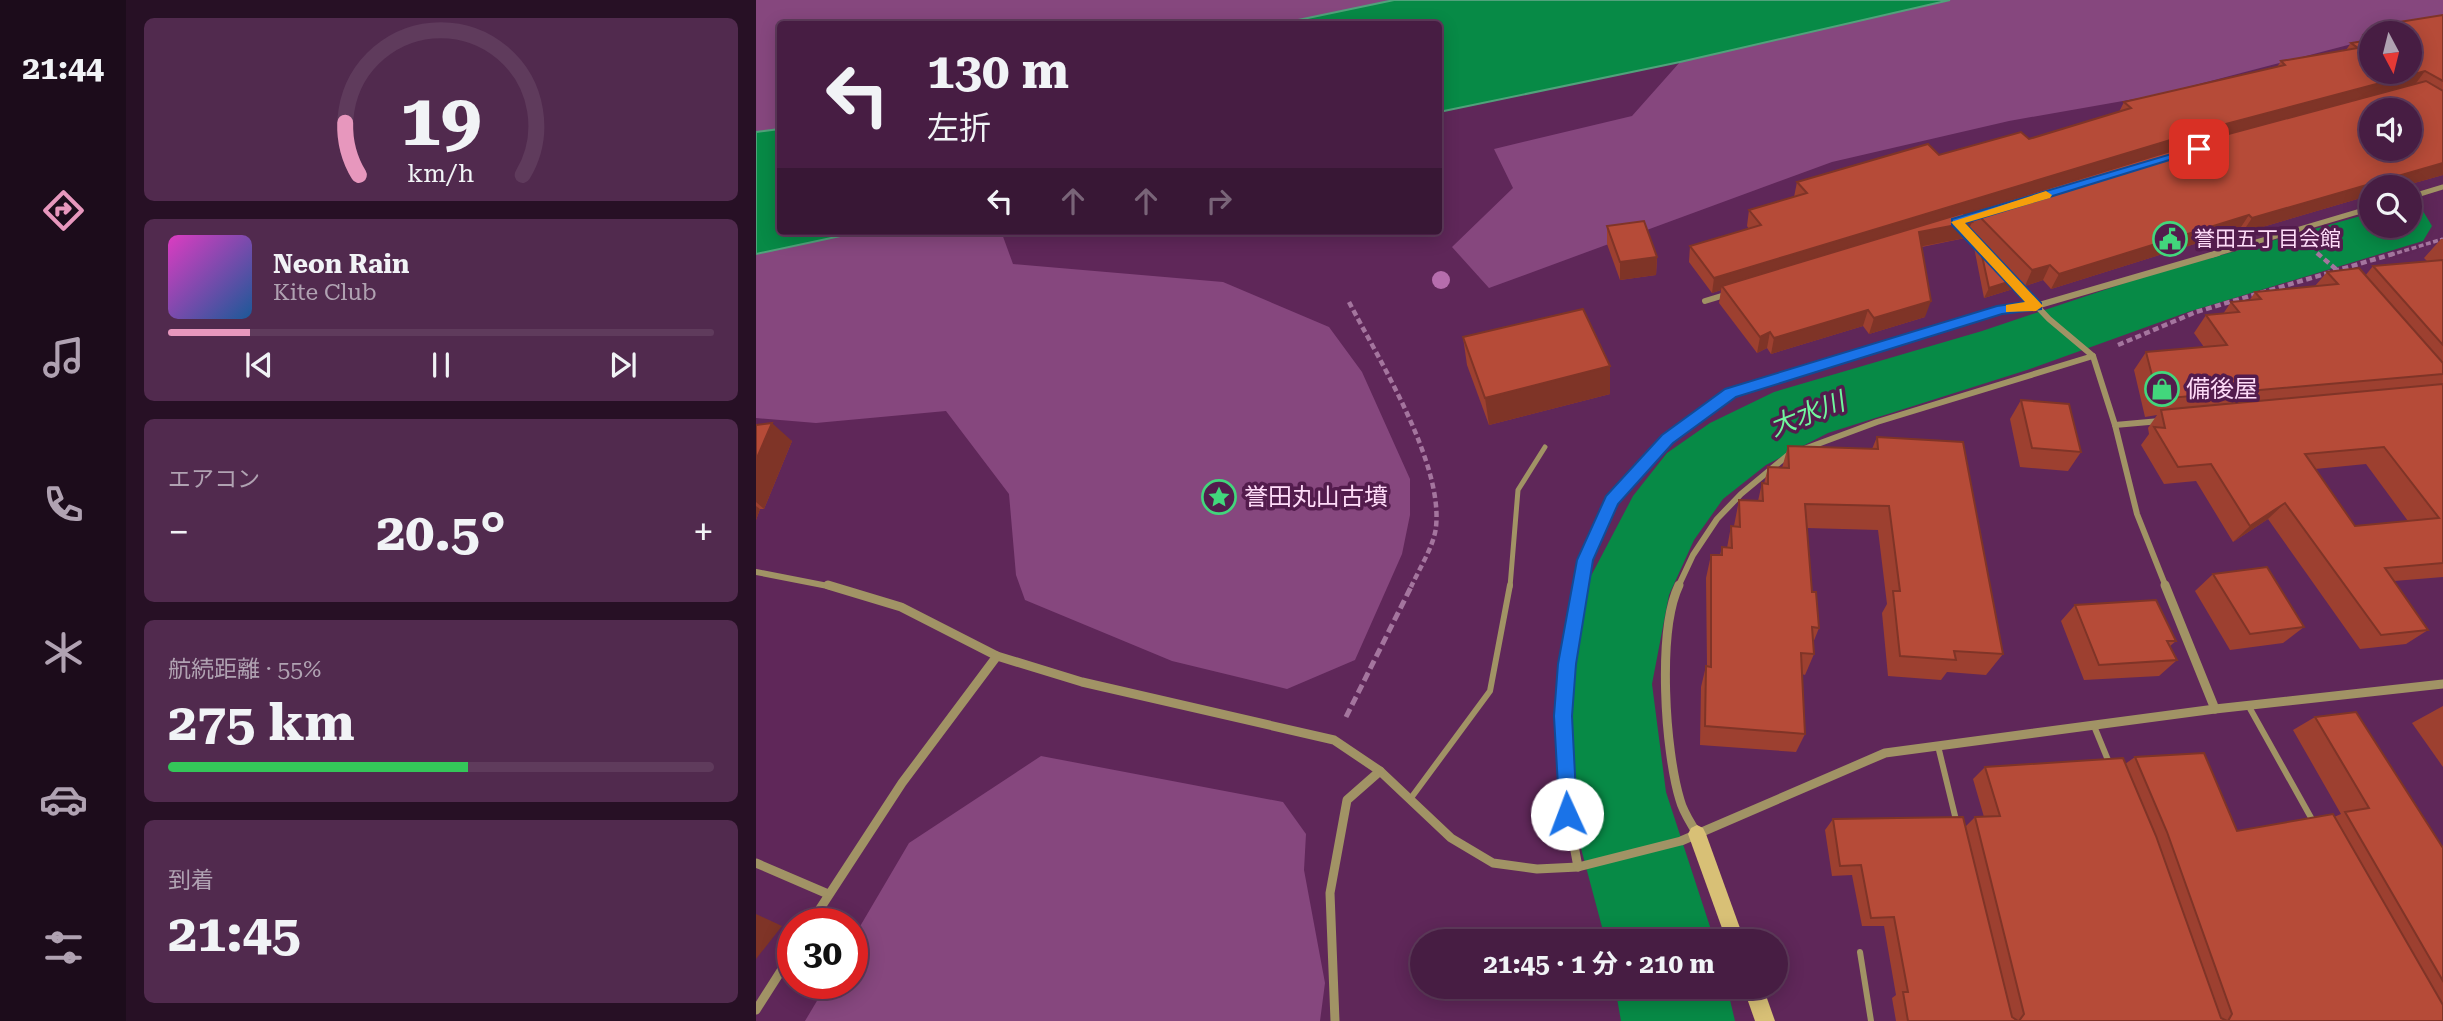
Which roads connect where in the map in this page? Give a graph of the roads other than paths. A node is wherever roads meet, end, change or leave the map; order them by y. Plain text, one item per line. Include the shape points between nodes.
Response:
1 (2443, 187) edge
2 (2422, 193) edge
3 (2359, 212) edge
4 (1970, 218) edge
5 (1992, 259) edge
6 (2001, 269) edge
7 (1732, 292) edge
8 (1705, 301) dead end
9 (2036, 306) junction
10 (2093, 356) junction
11 (2170, 420) edge
12 (2115, 425) junction
13 (1545, 447) dead end
14 (756, 572) edge
15 (997, 656) junction
16 (2443, 684) edge
17 (2248, 705) junction
18 (2215, 709) junction
19 (2094, 725) junction
20 (1938, 746) junction
21 (1380, 771) junction
22 (2113, 774) edge
23 (1410, 798) junction
24 (2316, 827) edge
25 (1689, 837) junction
26 (1960, 838) edge
27 (756, 863) edge
28 (1578, 867) junction
29 (828, 894) junction
30 (820, 908) edge
31 (1730, 929) edge
32 (1860, 952) dead end
33 (777, 977) edge
34 (1757, 999) edge
35 (756, 1010) edge
36 (1335, 1021) edge
37 (1765, 1021) edge
38 (1871, 1021) edge

1 - 2 street
3 - 9 street
4 - 5 street via 1957,222
6 - 9 street
7 - 8 street
9 - 10 street
9 - 28 street via 2001,309 1730,393 1667,439 1611,500 1585,560 1567,664 1563,716 1567,814
10 - 12 street
10 - 25 street via 1877,422 1788,455 1717,519 1674,595 1666,649 1668,724
11 - 12 street
12 - 18 street via 2137,514
13 - 23 lane via 1518,490 1506,616 1490,691
14 - 15 street via 814,581 901,607
15 - 21 street via 1160,701 1334,740
15 - 29 street via 902,783
16 - 17 street
17 - 18 street
17 - 24 lane
18 - 19 street
19 - 20 street
19 - 22 lane
20 - 25 street via 1885,754
20 - 26 lane
21 - 23 street
21 - 36 street via 1347,800 1342,827 1331,893
23 - 28 street via 1451,838 1493,863 1537,869
25 - 28 street
25 - 31 street
27 - 29 street
29 - 30 street
32 - 38 lane
33 - 35 street
34 - 37 street

